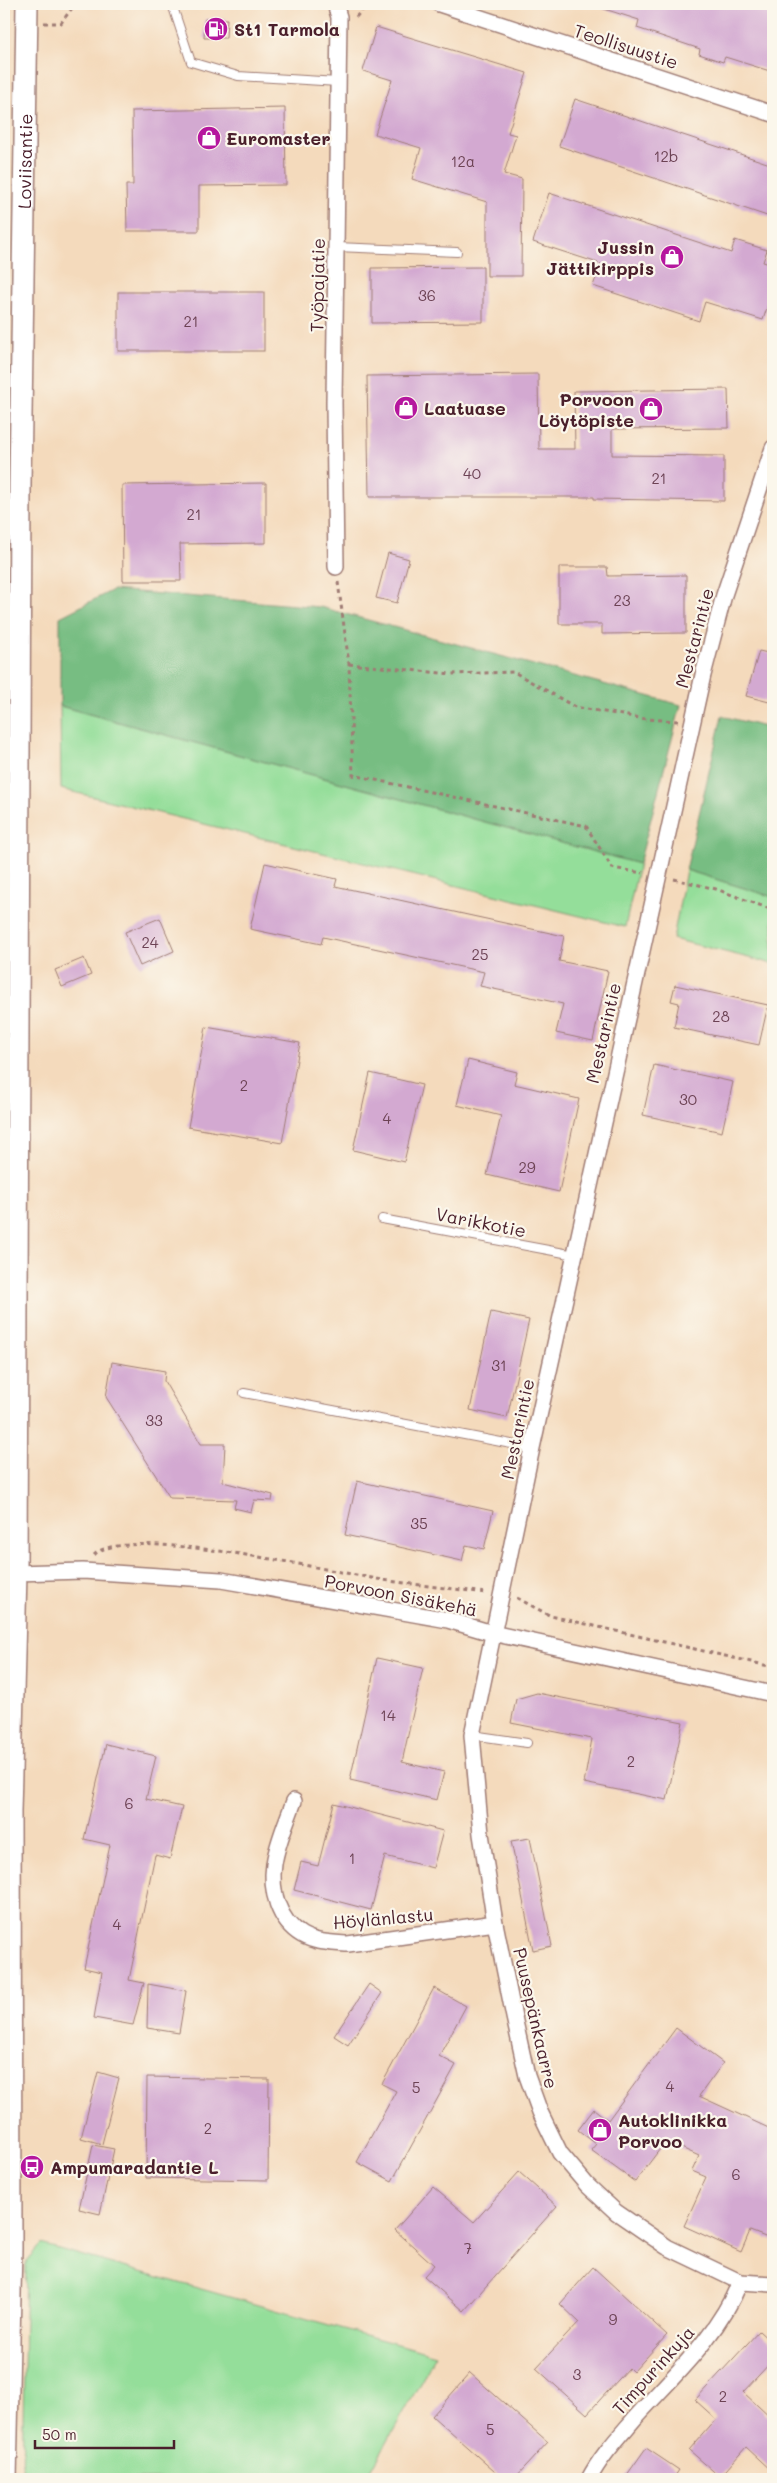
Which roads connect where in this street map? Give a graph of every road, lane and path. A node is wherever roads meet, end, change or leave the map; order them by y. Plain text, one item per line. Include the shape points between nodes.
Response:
1 (27, 4) edge
2 (172, 4) edge
3 (335, 4) edge
4 (439, 4) edge
5 (338, 82) junction
6 (773, 114) edge
7 (336, 247) junction
8 (457, 252) dead end
9 (773, 448) edge
10 (336, 567) joint
11 (349, 664) junction
12 (693, 721) junction
13 (657, 876) junction
14 (773, 910) edge
15 (382, 1219) dead end
16 (575, 1255) junction
17 (244, 1393) dead end
18 (532, 1448) junction
19 (83, 1571) junction
20 (16, 1573) junction
21 (501, 1595) junction
22 (492, 1632) junction
23 (773, 1667) edge
24 (773, 1694) edge
25 (472, 1735) junction
26 (527, 1743) dead end
27 (294, 1801) dead end
28 (496, 1923) junction
29 (740, 2282) junction
30 (773, 2284) edge
31 (6, 2479) edge
32 (589, 2479) edge

1 - 20 main road, Loviisantie via 20,484
2 - 5 lane via 191,62 238,76
3 - 5 street, Työpajatie via 339,17
4 - 6 street, Teollisuustie
5 - 7 street, Työpajatie
7 - 8 lane
7 - 10 street, Työpajatie
9 - 12 street, Mestarintie via 724,595
10 - 11 path
11 - 12 path via 451,674 514,672 575,707 646,719
11 - 13 path via 353,775 586,826 612,868
12 - 13 street, Mestarintie
13 - 14 path via 716,889
13 - 16 street, Mestarintie
15 - 16 lane, Varikkotie
16 - 18 street, Mestarintie
17 - 18 lane
18 - 21 street, Mestarintie
19 - 20 street, Porvoon Sisäkehä
19 - 21 path via 96,1553 107,1546 191,1547 379,1579
19 - 22 street, Porvoon Sisäkehä via 221,1580 448,1620
20 - 31 main road, Loviisantie via 10,1812 11,2248
21 - 22 street, Mestarintie
21 - 23 path via 520,1599 551,1616
22 - 24 street, Porvoon Sisäkehä
22 - 25 street, Puusepänkaarre
25 - 26 lane
25 - 28 street, Puusepänkaarre via 481,1834
27 - 28 street, Höylänlastu via 274,1863 273,1886 284,1919 302,1935 323,1942 348,1944
28 - 29 street, Puusepänkaarre via 527,2076 560,2153 616,2212 667,2247
29 - 30 street, Puusepänkaarre
29 - 32 street, Timpurinkuja via 729,2308 705,2341 605,2452

